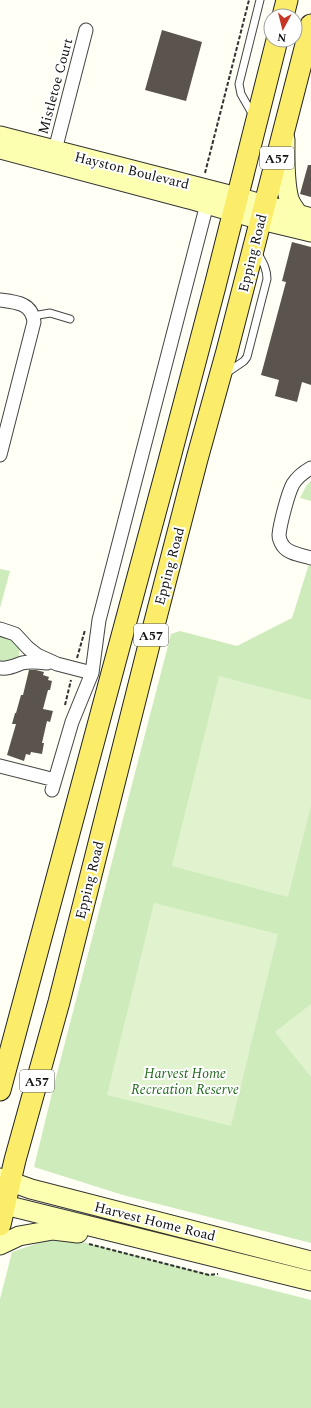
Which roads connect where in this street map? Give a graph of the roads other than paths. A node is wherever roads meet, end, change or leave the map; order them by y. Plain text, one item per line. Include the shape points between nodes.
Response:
1 (260, 0) edge
2 (311, 25) edge
3 (86, 30) dead end
4 (275, 48) edge
5 (256, 120) junction
6 (284, 126) junction
7 (0, 136) edge
8 (0, 149) edge
9 (53, 156) junction
10 (209, 197) junction
11 (235, 204) junction
12 (265, 204) junction
13 (305, 216) edge
14 (311, 232) edge
15 (0, 300) edge
16 (33, 316) junction
17 (70, 319) dead end
18 (0, 455) edge
19 (311, 468) edge
20 (311, 558) edge
21 (0, 629) edge
22 (21, 641) junction
23 (57, 664) junction
24 (13, 667) junction
25 (0, 668) edge
26 (92, 673) junction
27 (0, 766) edge
28 (0, 1090) edge
29 (5, 1180) edge
30 (2, 1204) edge
31 (0, 1225) edge
32 (0, 1245) edge
33 (182, 1248) junction
34 (311, 1261) edge
35 (311, 1281) edge

1 - 5 lane via 239,84 241,94
2 - 6 main road, Epping Road / A57
3 - 9 street, Mistletoe Court
4 - 5 main road, Epping Road
5 - 11 main road, Epping Road
6 - 12 main road, Epping Road / A57
6 - 13 street via 289,198 292,206
7 - 9 street, Hayston Boulevard
8 - 9 street, Hayston Boulevard
9 - 10 street, Hayston Boulevard
10 - 11 street, Hayston Boulevard
10 - 26 street via 99,620
11 - 12 street, Hayston Boulevard
11 - 28 main road, Epping Road
12 - 13 street
12 - 14 street
12 - 29 main road, Epping Road / A57 via 144,663 59,1002
15 - 16 street via 24,305
16 - 17 lane via 50,313
16 - 18 street via 33,329
19 - 20 street via 301,474 292,485 279,536 287,550
21 - 22 street via 15,634
22 - 23 street via 37,655
22 - 24 street via 21,658
23 - 24 street via 36,661
23 - 26 street
24 - 25 street
26 - 27 street via 72,722 54,785
29 - 30 main road, Epping Road / A57
29 - 34 street, Harvest Home Road via 31,1189
30 - 31 main road, Epping Road / A57
30 - 33 street, Harvest Home Road
32 - 33 street via 19,1236 52,1230
33 - 35 street, Harvest Home Road

